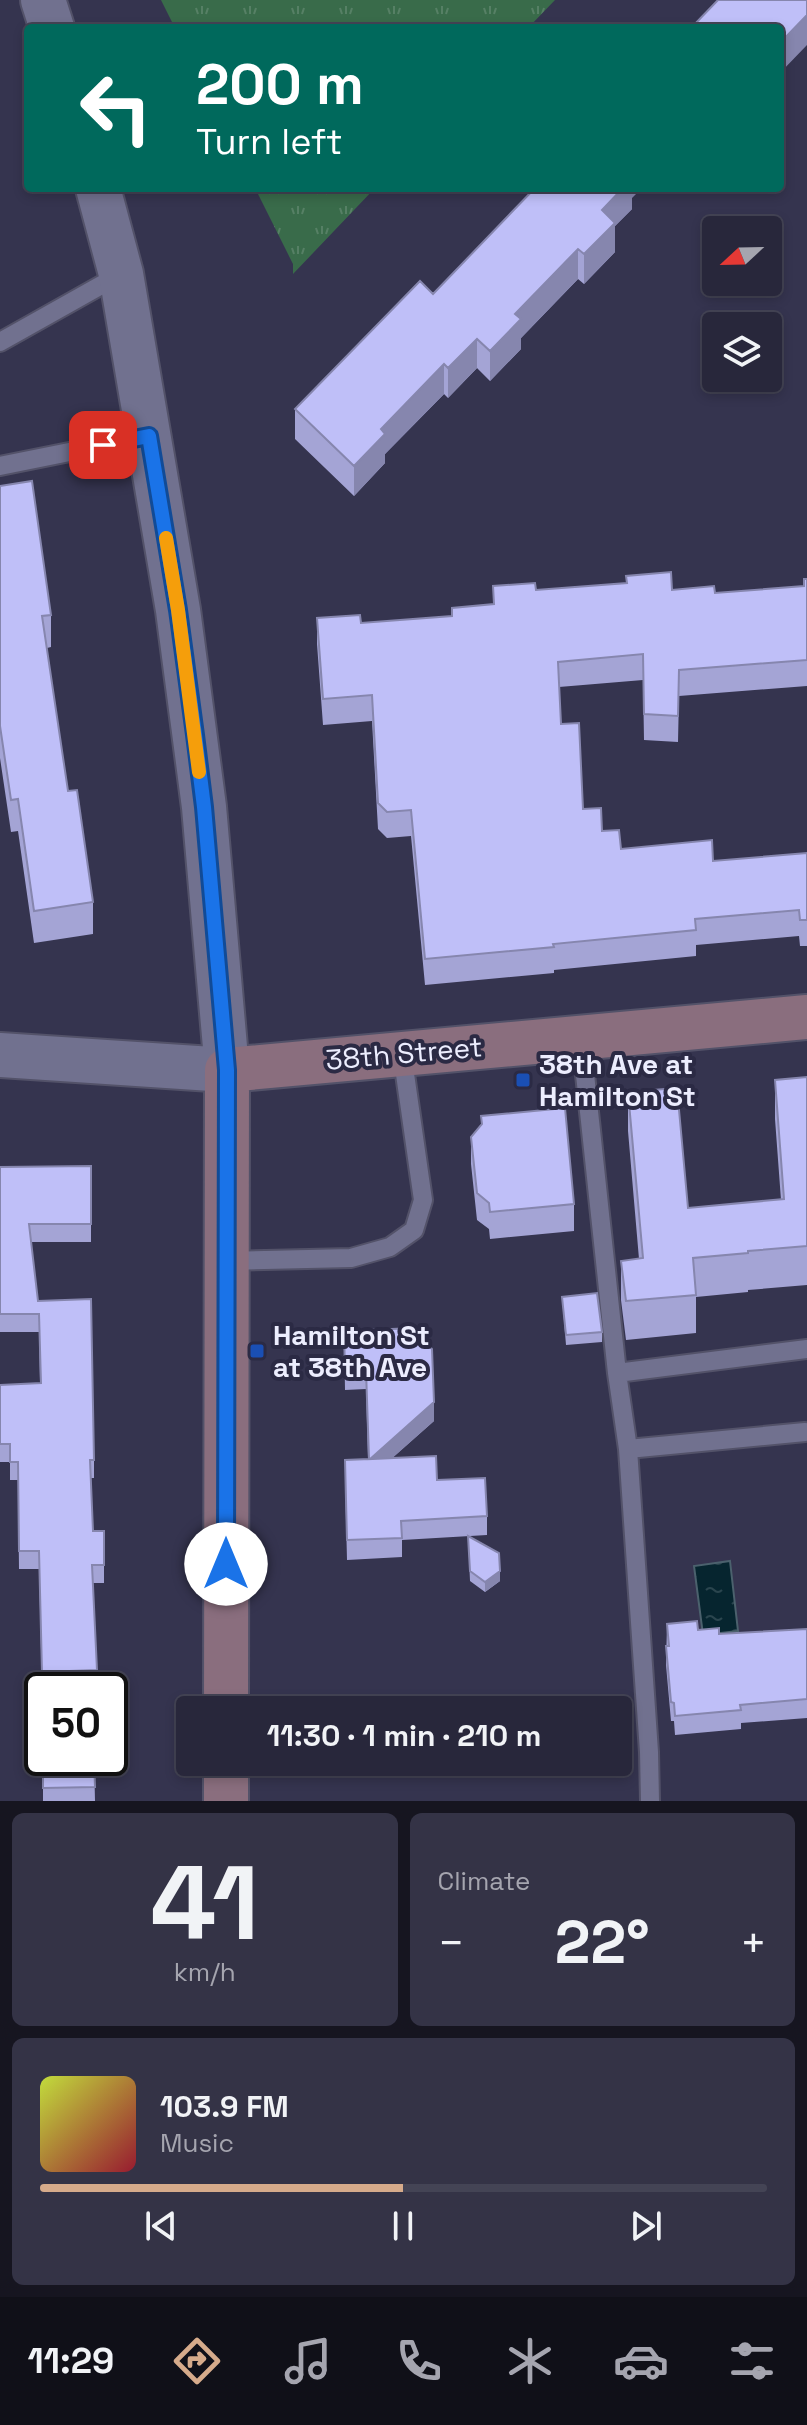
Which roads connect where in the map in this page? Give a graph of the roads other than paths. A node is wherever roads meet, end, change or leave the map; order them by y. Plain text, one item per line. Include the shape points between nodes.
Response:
1 (43, 0) edge
2 (51, 24) edge
3 (99, 192) edge
4 (121, 274) junction
5 (0, 342) edge
6 (149, 436) junction
7 (0, 466) edge
8 (807, 1017) edge
9 (581, 1037) junction
10 (402, 1053) junction
11 (0, 1055) edge
12 (227, 1070) junction
13 (227, 1261) junction
14 (807, 1349) edge
15 (617, 1373) junction
16 (805, 1432) dead end
17 (628, 1449) junction
18 (226, 1696) edge
19 (226, 1776) edge
20 (226, 1801) edge
21 (650, 1801) edge

1 - 2 street
3 - 4 street
4 - 5 lane
4 - 6 street
6 - 7 lane
6 - 12 street via 204,807
8 - 9 main road, 38th Street
9 - 10 main road, 38th Street
9 - 15 lane
10 - 12 main road, 38th Street
10 - 13 lane via 423,1200 414,1230 390,1247 351,1258
11 - 12 street, 38th Street
12 - 13 main road
13 - 18 main road
14 - 15 lane
15 - 17 lane
16 - 17 lane
17 - 21 lane
19 - 20 main road

